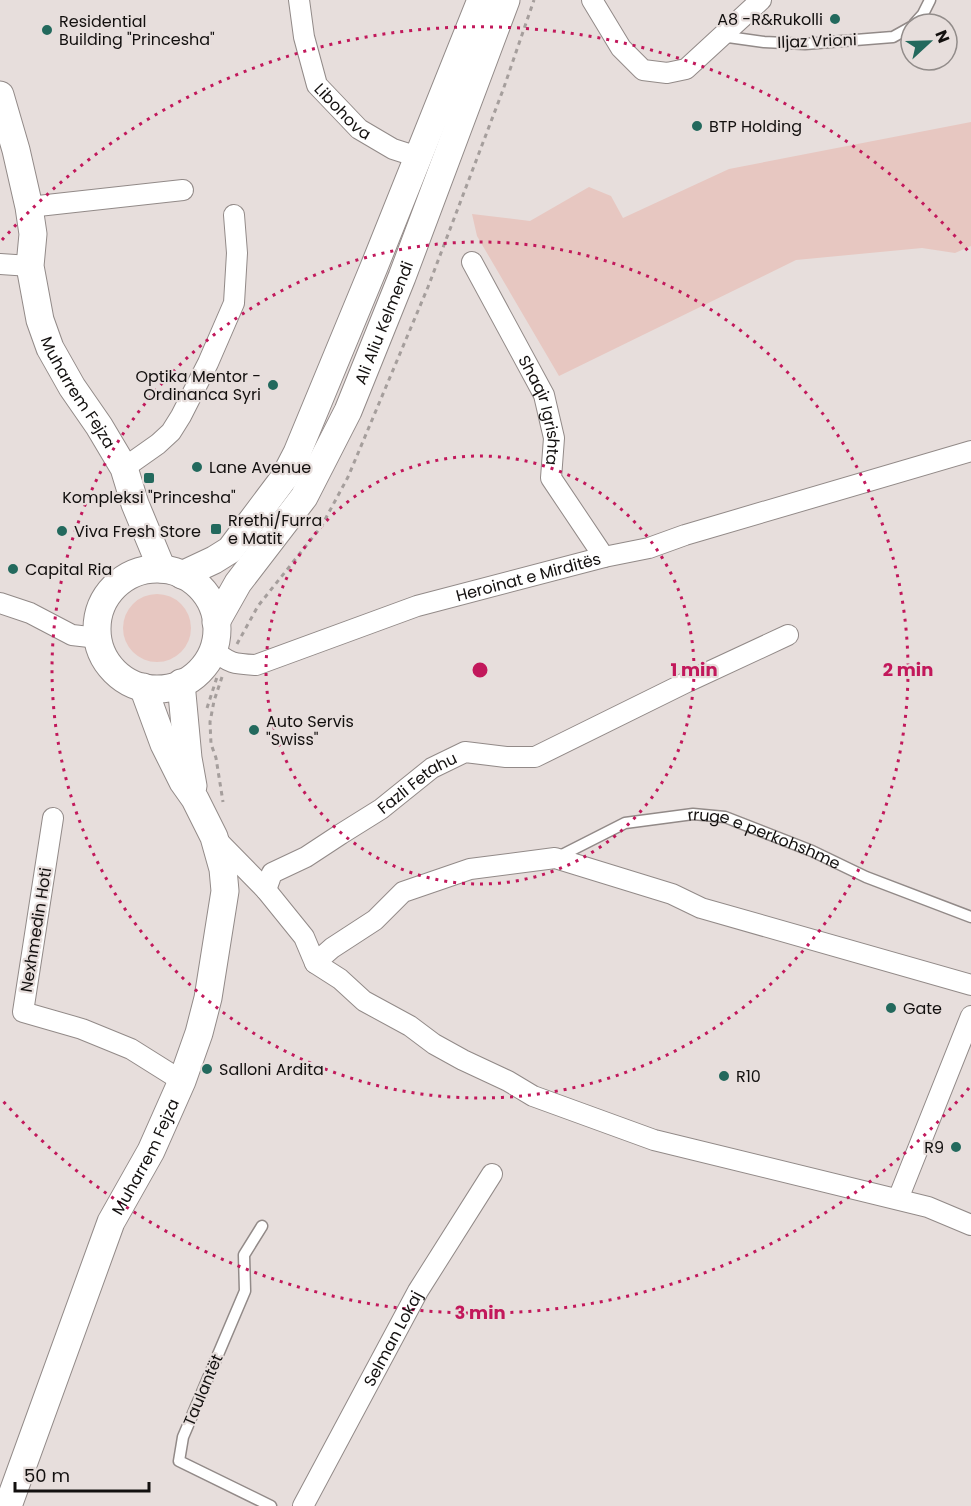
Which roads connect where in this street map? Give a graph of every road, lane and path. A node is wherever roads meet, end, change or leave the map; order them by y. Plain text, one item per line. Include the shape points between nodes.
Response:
1 (299, 0) edge
2 (481, 0) edge
3 (506, 0) edge
4 (592, 0) edge
5 (760, 0) edge
6 (899, 34) edge
7 (721, 36) junction
8 (1, 98) edge
9 (418, 158) junction
10 (183, 190) dead end
11 (29, 207) junction
12 (234, 215) dead end
13 (472, 262) dead end
14 (0, 264) edge
15 (30, 266) junction
16 (971, 451) edge
17 (124, 468) junction
18 (604, 556) junction
19 (172, 572) junction
20 (0, 603) edge
21 (216, 622) junction
22 (788, 635) dead end
23 (98, 638) junction
24 (213, 649) junction
25 (181, 683) junction
26 (143, 687) junction
27 (195, 799) junction
28 (53, 818) dead end
29 (214, 837) junction
30 (555, 858) junction
31 (266, 890) junction
32 (971, 917) edge
33 (315, 963) junction
34 (971, 985) edge
35 (971, 1016) edge
36 (182, 1082) junction
37 (492, 1174) dead end
38 (898, 1199) junction
39 (971, 1225) edge
40 (262, 1226) dead end
41 (8, 1506) edge
42 (271, 1506) edge
43 (303, 1506) edge

1 - 9 street, Libohova via 317,85 359,129
2 - 9 street, Ali Aliu Kelmendi
3 - 21 street, Ali Aliu Kelmendi via 348,411 304,497 238,583
4 - 7 street via 621,48 643,70 667,73 686,69
5 - 7 street
6 - 7 lane, Iljaz Vrioni via 805,44
8 - 11 street, Muharrem Fejza
9 - 19 street, Ali Aliu Kelmendi via 307,431 284,478 230,550 214,560
10 - 11 street
11 - 15 street, Muharrem Fejza via 33,234
12 - 17 street via 234,303 208,363 171,432
13 - 18 street, Shaqir Igrishta via 544,395 554,438 551,478
14 - 15 street
15 - 17 street, Muharrem Fejza via 40,320 50,348
16 - 18 street, Heroinat e Mirditës via 649,548
17 - 19 street, Muharrem Fejza via 135,504
18 - 24 street, Heroinat e Mirditës via 417,606 256,665 228,661
19 - 21 street via 196,584 207,596
19 - 23 street via 146,570 113,588 100,611
20 - 23 street via 30,613 72,635
21 - 24 street
22 - 31 street, Fazli Fetahu via 535,757 465,752 432,768 381,809 306,857 272,873
23 - 26 street via 102,653 115,671
24 - 25 street via 195,675
25 - 26 street
25 - 27 street, Muharrem Fejza
26 - 27 street, Muharrem Fejza via 164,744
27 - 29 street, Muharrem Fejza
28 - 36 street, Nexhmedin Hoti via 23,1012 82,1029 131,1049
29 - 31 street
29 - 36 street, Muharrem Fejza via 225,891 208,998
30 - 32 lane, rruge e perkohshme via 625,823 693,814 725,817
30 - 33 street, rruge e perkohshme via 470,869 403,892 375,920
30 - 34 street, rruge e perkohshme via 672,894 701,908
31 - 33 street via 304,937
33 - 38 street via 364,1001 434,1044 533,1096 654,1140
35 - 38 street
36 - 41 street, Muharrem Fejza via 152,1151 111,1222
37 - 43 street, Selman Lokaj via 418,1291
38 - 39 street
40 - 42 lane, Taulantët via 244,1255 245,1291 183,1437 179,1461

